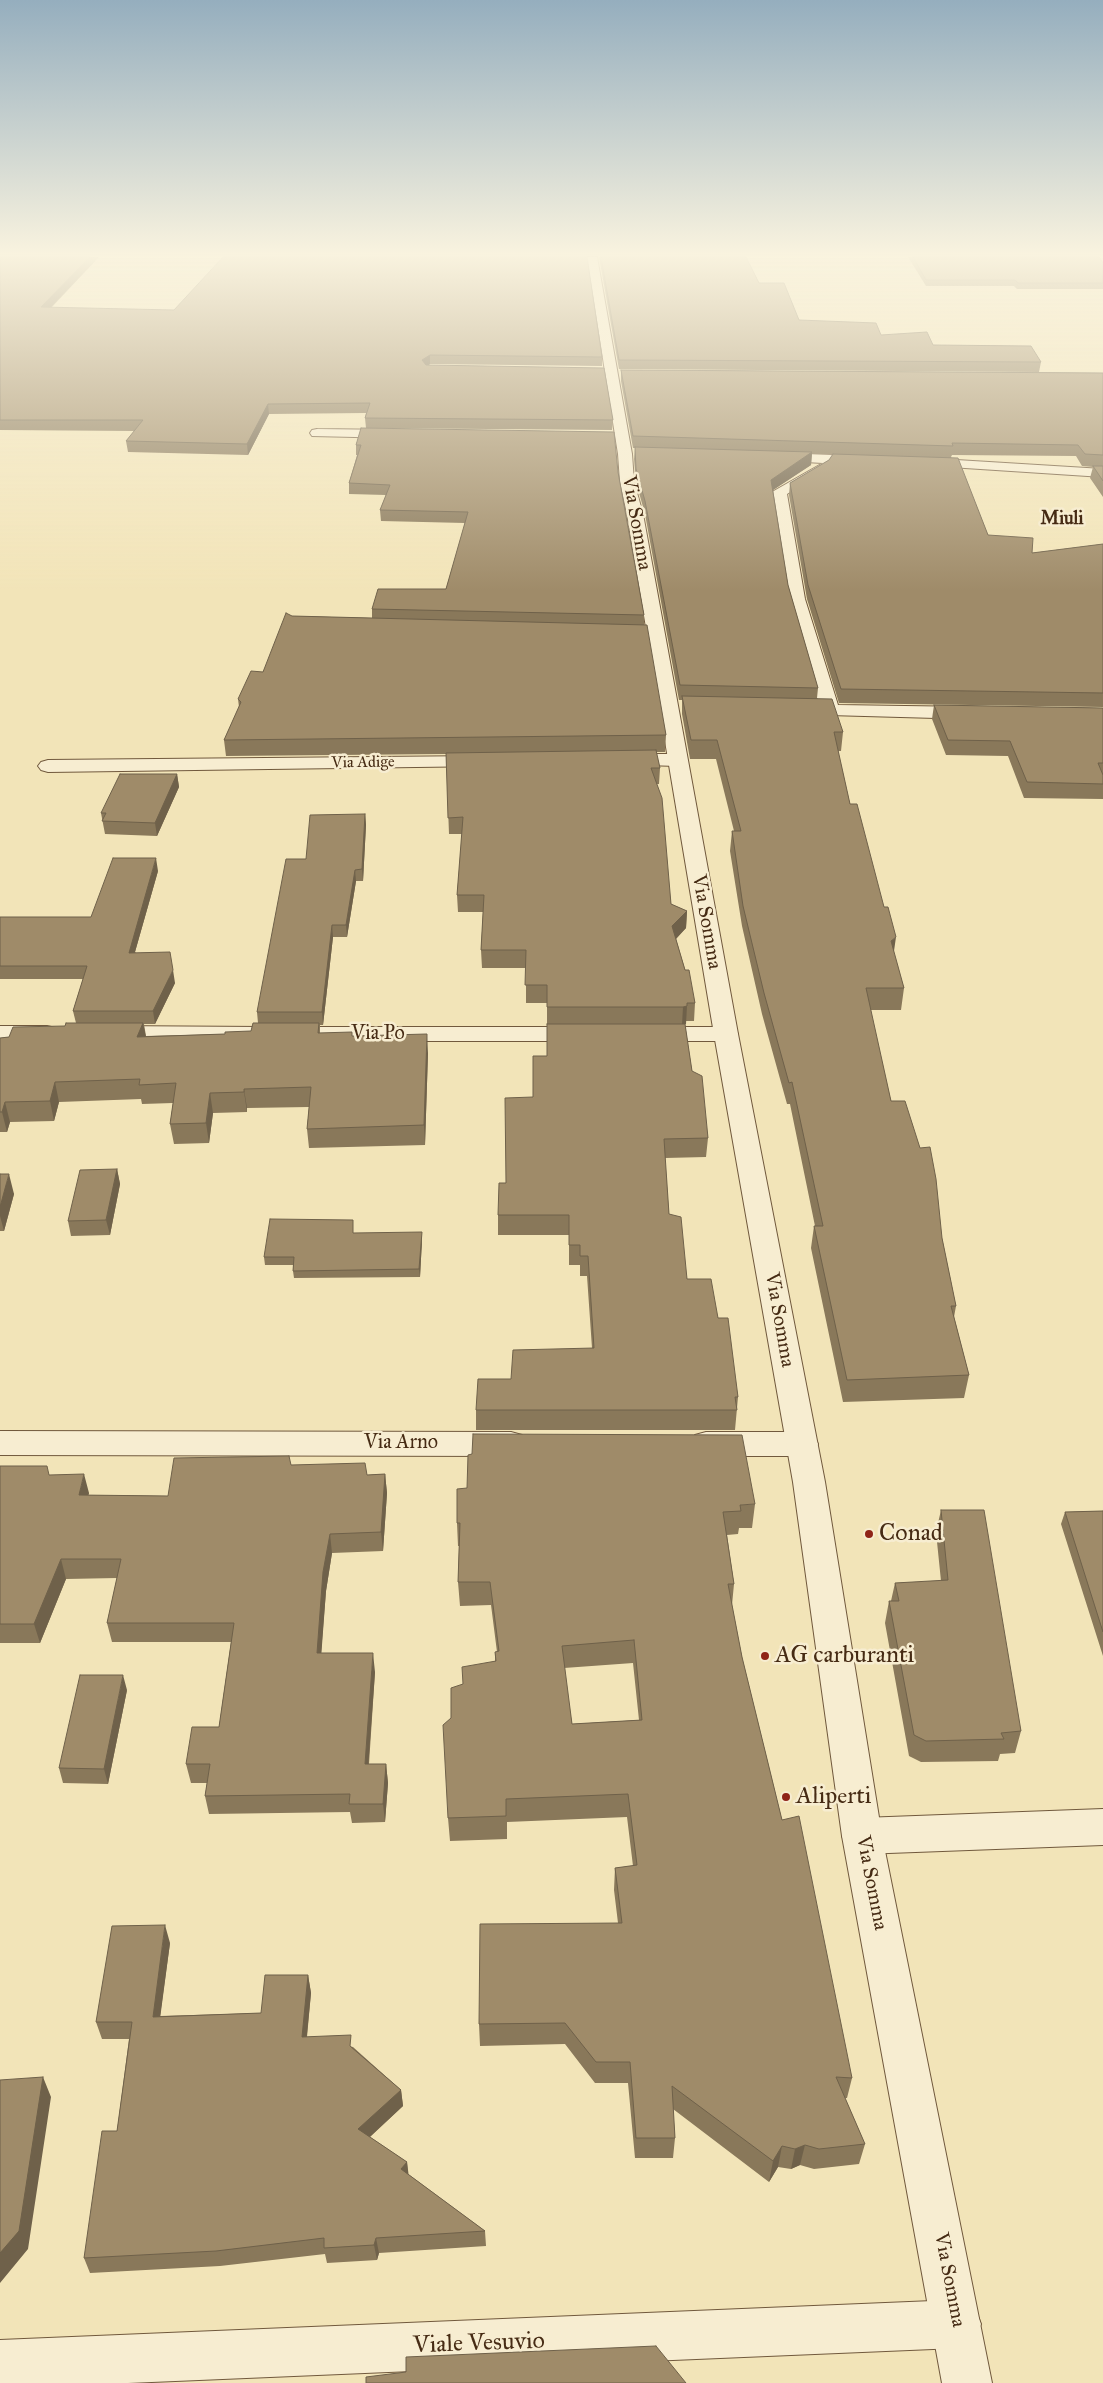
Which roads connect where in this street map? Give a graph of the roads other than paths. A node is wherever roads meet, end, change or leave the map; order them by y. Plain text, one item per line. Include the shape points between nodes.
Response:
1 (609, 368) edge
2 (317, 433) dead end
3 (415, 434) edge
4 (760, 457) edge
5 (827, 459) junction
6 (886, 460) edge
7 (906, 461) edge
8 (1103, 473) edge
9 (782, 710) edge
10 (830, 710) junction
11 (995, 713) edge
12 (677, 760) junction
13 (599, 761) edge
14 (501, 762) edge
15 (48, 766) dead end
16 (0, 1033) edge
17 (726, 1034) junction
18 (0, 1443) edge
19 (535, 1444) edge
20 (674, 1444) edge
21 (802, 1444) junction
22 (1103, 1827) edge
23 (862, 1836) junction
24 (957, 2324) junction
25 (28, 2370) edge
26 (968, 2383) edge

1 - 12 street, Via Somma via 626,445 627,482 635,514 646,634 678,708
2 - 3 street
4 - 5 street
5 - 6 street
5 - 10 street via 822,468 779,492 797,598
7 - 8 street
9 - 10 street
10 - 11 street
12 - 13 street
12 - 17 street, Via Somma
14 - 15 street, Via Adige
16 - 17 street, Via Po
17 - 21 street, Via Somma
18 - 19 street, Via Arno
20 - 21 street
21 - 23 street, Via Somma
22 - 23 street
23 - 24 street, Via Somma
24 - 25 street, Viale Vesuvio
24 - 26 street, Via Somma

